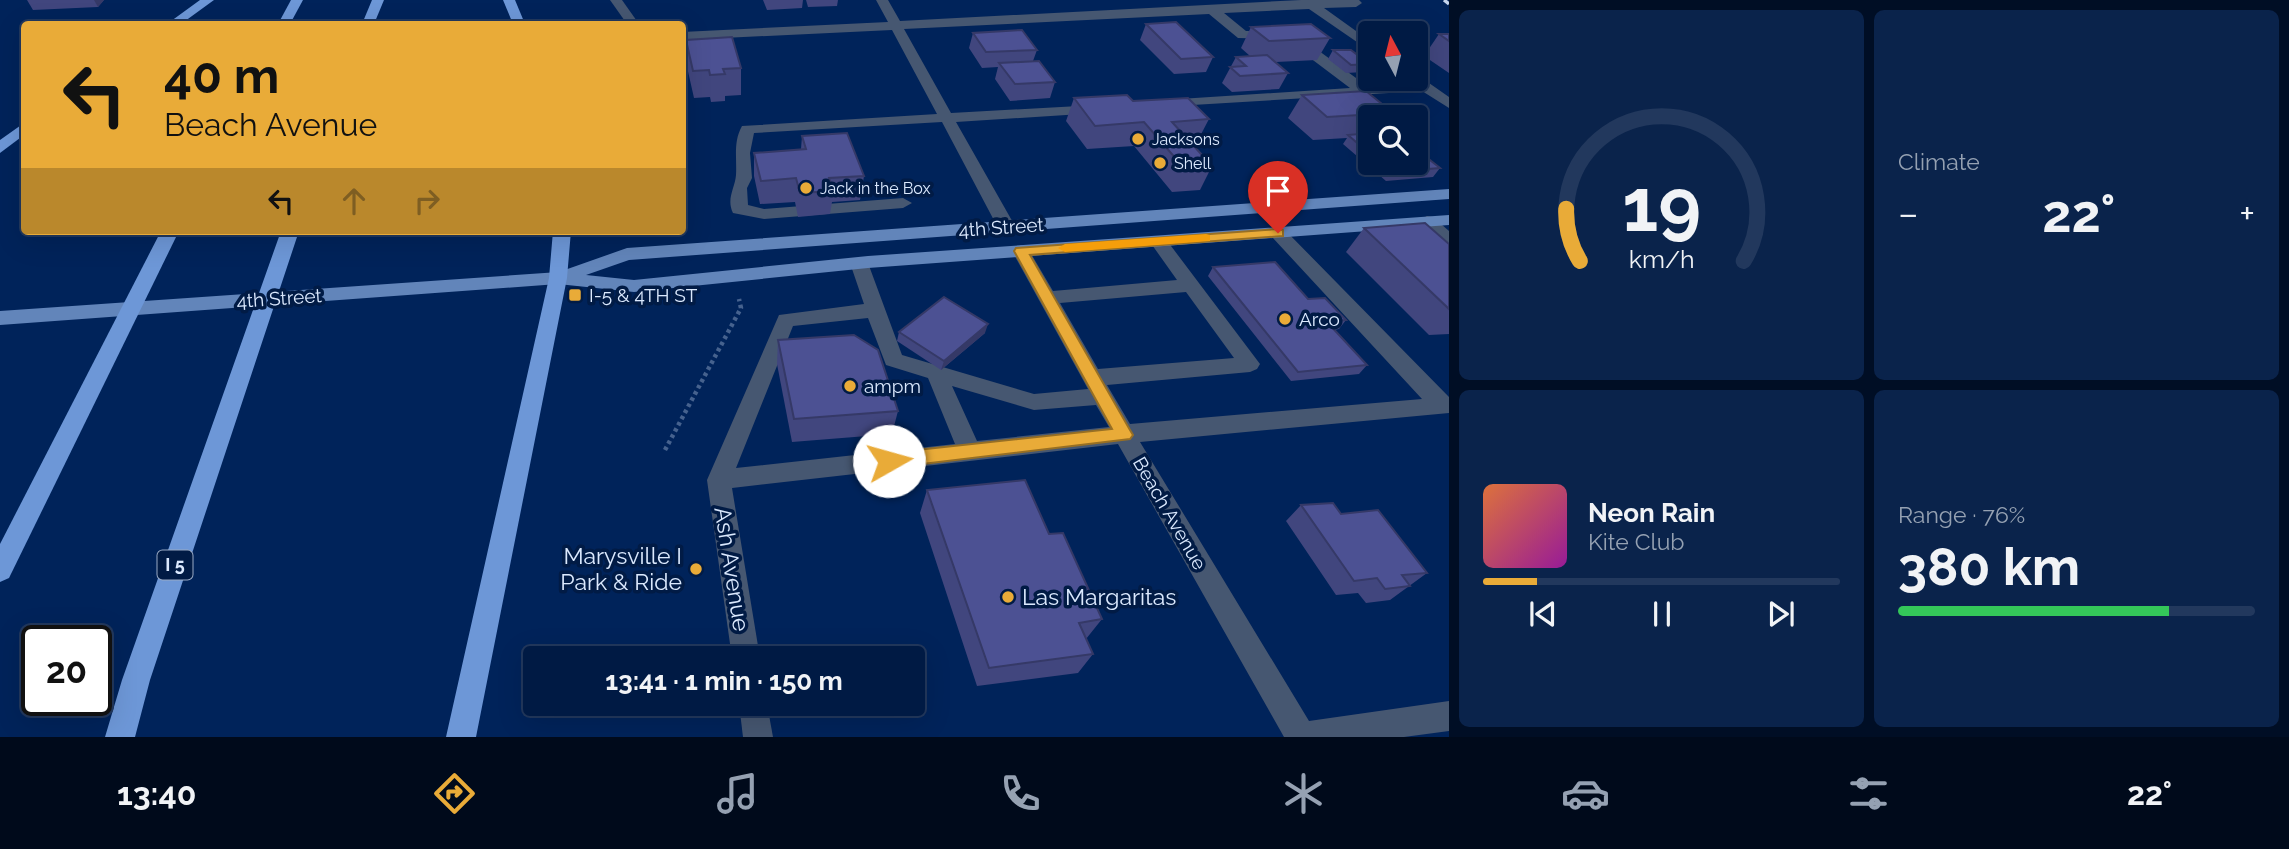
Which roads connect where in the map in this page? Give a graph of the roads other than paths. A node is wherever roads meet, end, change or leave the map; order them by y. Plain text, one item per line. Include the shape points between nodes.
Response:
1 (208, 0) edge
2 (297, 0) edge
3 (377, 0) edge
4 (509, 0) edge
5 (615, 0) edge
6 (882, 0) edge
7 (1170, 0) edge
8 (1307, 2) edge
9 (1356, 3) dead end
10 (1211, 9) junction
11 (1181, 11) junction
12 (177, 21) edge
13 (286, 21) edge
14 (369, 21) edge
15 (518, 21) edge
16 (631, 21) edge
17 (897, 27) junction
18 (686, 36) edge
19 (1358, 38) edge
20 (1358, 86) edge
21 (1428, 89) edge
22 (1364, 91) edge
23 (1449, 104) edge
24 (1143, 106) edge
25 (1116, 107) edge
26 (948, 119) junction
27 (21, 130) edge
28 (0, 148) edge
29 (1449, 194) edge
30 (903, 203) dead end
31 (1449, 220) edge
32 (1427, 222) junction
33 (1006, 226) junction
34 (1278, 233) junction
35 (168, 235) edge
36 (289, 235) edge
37 (562, 235) edge
38 (1449, 240) edge
39 (1158, 242) junction
40 (1020, 251) junction
41 (859, 263) junction
42 (558, 278) junction
43 (1191, 285) junction
44 (1047, 298) junction
45 (876, 310) junction
46 (0, 318) edge
47 (936, 373) junction
48 (1097, 387) junction
49 (1445, 405) edge
50 (1124, 435) junction
51 (970, 451) junction
52 (719, 480) junction
53 (0, 569) edge
54 (744, 646) edge
55 (755, 716) edge
56 (1449, 716) edge
57 (120, 737) edge
58 (461, 737) edge
59 (758, 737) edge
60 (1301, 737) edge

1 - 12 highway
2 - 13 highway
3 - 14 highway
4 - 15 highway
5 - 16 street
6 - 17 street
7 - 11 street
8 - 9 street
8 - 10 street
8 - 19 street
10 - 11 street
10 - 20 street via 1243,35 1279,33 1295,38
11 - 17 street
17 - 18 street
17 - 26 street
21 - 23 street
22 - 24 street
25 - 26 street
26 - 30 street via 747,130 739,209 764,214
26 - 33 street
27 - 28 highway
29 - 33 main road, 4th Street
31 - 32 main road, 4th Street
32 - 34 main road, 4th Street
32 - 38 street
33 - 42 main road, 4th Street via 627,254
34 - 39 main road, 4th Street
34 - 49 street
35 - 53 highway
36 - 57 highway, I 5
37 - 42 highway
39 - 40 main road, 4th Street
39 - 43 street
40 - 41 main road, 4th Street
40 - 44 street, Beach Avenue
41 - 42 main road, 4th Street via 634,286
41 - 45 street
42 - 46 main road, 4th Street
42 - 58 highway
43 - 44 street
43 - 48 street via 1250,364
44 - 48 street, Beach Avenue
45 - 47 street via 893,360
45 - 52 street via 786,320
47 - 48 street via 1034,402
47 - 51 street
48 - 50 street, Beach Avenue
49 - 50 street
50 - 51 street
50 - 60 street, Beach Avenue
51 - 52 street
52 - 54 street, Ash Avenue
55 - 59 street
56 - 60 street

